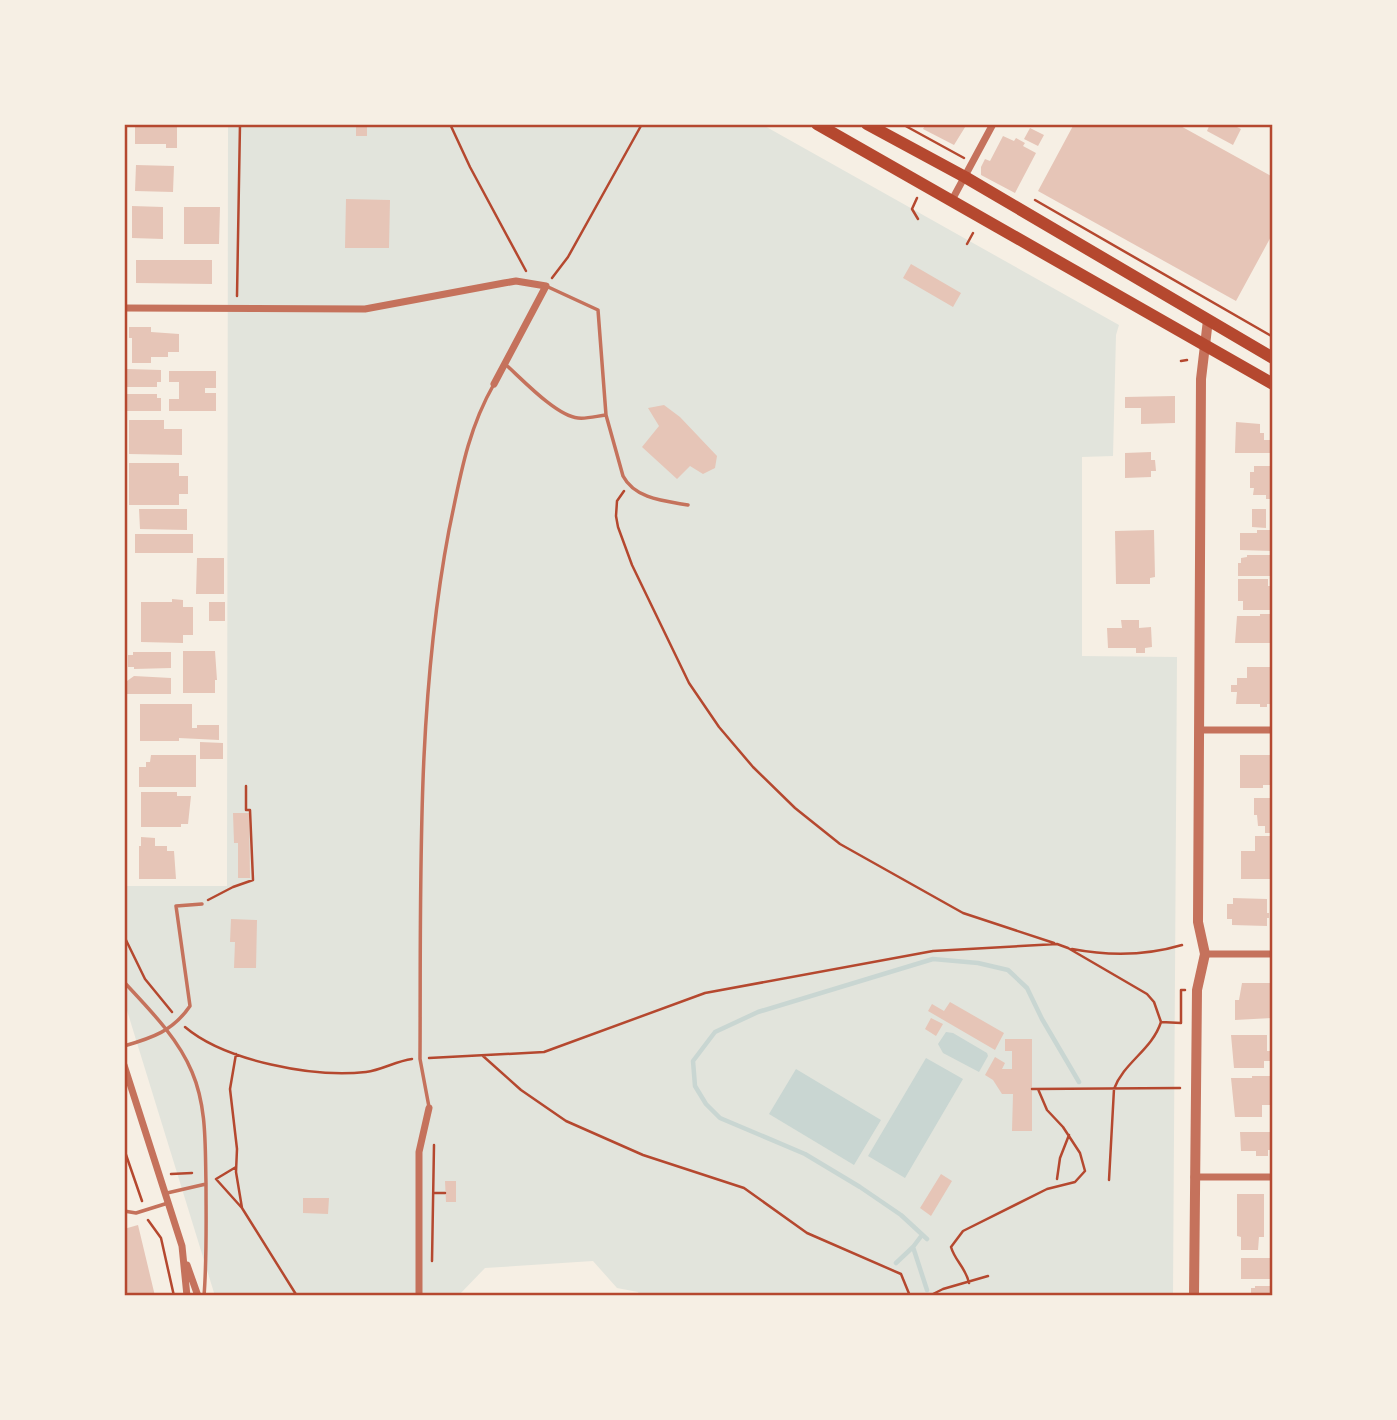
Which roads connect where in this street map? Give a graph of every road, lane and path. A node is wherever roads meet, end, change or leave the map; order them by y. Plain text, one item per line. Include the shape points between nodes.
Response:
1 (240, 124) edge
2 (450, 124) edge
3 (642, 124) edge
4 (817, 124) edge
5 (867, 124) edge
6 (902, 124) edge
7 (993, 124) edge
8 (968, 160) dead end
9 (965, 177) junction
10 (1028, 196) dead end
11 (916, 200) dead end
12 (952, 200) junction
13 (918, 219) dead end
14 (973, 233) dead end
15 (967, 244) dead end
16 (555, 274) dead end
17 (532, 283) junction
18 (546, 286) junction
19 (124, 309) edge
20 (237, 309) junction
21 (1237, 315) junction
22 (1209, 320) junction
23 (1237, 322) dead end
24 (1273, 337) edge
25 (1205, 345) junction
26 (1273, 358) edge
27 (1181, 360) dead end
28 (1187, 360) dead end
29 (504, 364) junction
30 (494, 384) joint
31 (1273, 384) edge
32 (606, 415) junction
33 (628, 485) junction
34 (688, 505) dead end
35 (1199, 730) junction
36 (1273, 730) edge
37 (246, 786) dead end
38 (202, 904) joint
39 (124, 936) edge
40 (1057, 944) junction
41 (1181, 945) dead end
42 (1068, 948) junction
43 (1205, 954) junction
44 (1273, 954) edge
45 (124, 982) edge
46 (149, 984) junction
47 (141, 988) dead end
48 (1181, 990) dead end
49 (176, 1017) dead end
50 (1161, 1022) junction
51 (186, 1028) dead end
52 (166, 1030) junction
53 (124, 1046) edge
54 (236, 1054) junction
55 (483, 1056) junction
56 (421, 1059) junction
57 (124, 1065) edge
58 (1180, 1088) dead end
59 (1032, 1089) dead end
60 (1038, 1089) junction
61 (1114, 1089) junction
62 (429, 1108) joint
63 (1069, 1135) junction
64 (433, 1144) dead end
65 (124, 1149) edge
66 (236, 1167) junction
67 (192, 1173) dead end
68 (171, 1174) dead end
69 (1194, 1177) junction
70 (1273, 1177) edge
71 (1057, 1179) dead end
72 (1109, 1180) dead end
73 (144, 1184) dead end
74 (206, 1184) junction
75 (137, 1187) junction
76 (165, 1193) junction
77 (426, 1193) dead end
78 (434, 1193) junction
79 (445, 1193) dead end
80 (142, 1202) dead end
81 (168, 1203) junction
82 (243, 1208) junction
83 (124, 1211) edge
84 (146, 1217) dead end
85 (184, 1257) junction
86 (432, 1271) dead end
87 (988, 1276) dead end
88 (969, 1283) junction
89 (174, 1296) edge
90 (187, 1296) edge
91 (198, 1296) edge
92 (204, 1296) edge
93 (297, 1296) edge
94 (419, 1296) edge
95 (911, 1296) edge
96 (929, 1296) edge
97 (1194, 1296) edge

1 - 20 path
2 - 17 path
3 - 16 path
4 - 12 highway
5 - 9 highway
6 - 8 path
7 - 9 street
9 - 12 street
9 - 22 highway
10 - 21 path
11 - 13 path via 912,211
12 - 25 highway
14 - 15 path
17 - 18 street
17 - 20 street via 516,281 365,309
18 - 29 street
18 - 32 lane via 598,310
19 - 20 street
21 - 23 path
21 - 24 path
22 - 25 street
22 - 26 highway
25 - 31 highway
25 - 35 street via 1200,402
27 - 28 path
29 - 30 street
29 - 32 lane via 570,416
30 - 56 lane via 471,432 462,464 439,586 423,747
32 - 33 lane
33 - 34 lane via 649,497
33 - 40 path via 618,501 616,516 632,565 689,683 753,767 795,808 851,850 963,913
35 - 36 street
35 - 43 street via 1198,922
37 - 38 path via 253,880
38 - 52 lane via 176,906 190,1006 180,1021
39 - 46 path
40 - 42 path
40 - 55 path via 933,951 705,993 544,1052
41 - 42 path via 1159,952 1117,955
42 - 50 path via 1147,994
43 - 44 street
43 - 69 street via 1197,990
45 - 52 lane
46 - 47 path
46 - 49 path
48 - 50 path via 1181,1023
50 - 61 path via 1157,1035 1119,1076
51 - 54 path
52 - 53 lane
52 - 74 lane via 198,1087
54 - 56 path via 333,1074 367,1072
54 - 66 path via 230,1090
55 - 56 path
55 - 95 path via 566,1121 643,1155 744,1188 807,1233 901,1274
56 - 62 lane
57 - 76 street
58 - 61 path
59 - 60 path
60 - 61 path
60 - 63 path via 1047,1110
61 - 72 path
62 - 94 street via 419,1152
63 - 71 path
63 - 88 path via 1085,1171 1075,1182 1047,1189 963,1231 951,1247
64 - 78 path
65 - 75 path
66 - 82 path
66 - 82 path via 216,1179
67 - 68 path
69 - 70 street
69 - 97 street
73 - 75 path
74 - 76 lane
74 - 92 lane
75 - 80 path
76 - 81 street
77 - 78 path
78 - 79 path
78 - 86 path
81 - 83 lane via 136,1213
81 - 85 street
82 - 93 path
84 - 89 path via 161,1238
85 - 90 street
85 - 91 street
87 - 88 path
88 - 96 path

